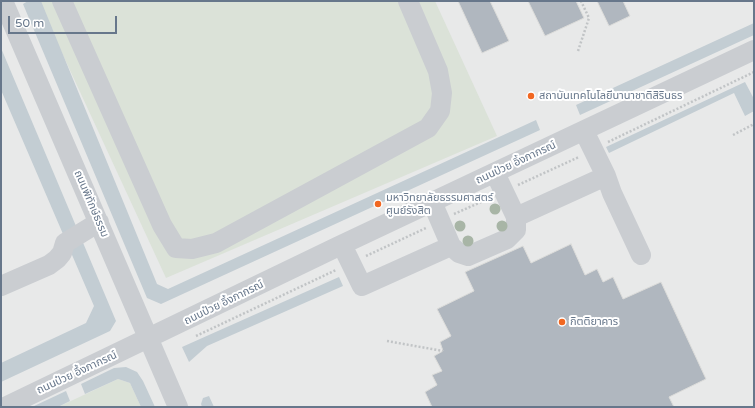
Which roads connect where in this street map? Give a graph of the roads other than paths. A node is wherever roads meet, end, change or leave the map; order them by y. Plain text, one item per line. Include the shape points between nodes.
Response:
1 (3, 1) edge
2 (62, 1) edge
3 (408, 1) edge
4 (754, 50) edge
5 (584, 131) junction
6 (495, 173) junction
7 (606, 176) junction
8 (432, 202) junction
9 (516, 217) junction
10 (91, 227) junction
11 (342, 245) junction
12 (451, 246) junction
13 (641, 254) dead end
14 (1, 286) edge
15 (149, 339) junction
16 (5, 407) edge
17 (178, 407) edge

1 - 10 street, ถนนพิทักษ์ธรรม
2 - 3 street via 162,225 176,248 192,249 216,243 428,128 440,111 442,93 438,72
4 - 5 street, ถนนป๋วย อิ้งภากรณ์
5 - 6 street, ถนนป๋วย อิ้งภากรณ์
5 - 7 street
6 - 8 street, ถนนป๋วย อิ้งภากรณ์
6 - 9 street
7 - 9 street
7 - 13 street
8 - 11 street, ถนนป๋วย อิ้งภากรณ์
8 - 12 street
9 - 12 street via 516,230 507,239 468,256
10 - 14 street via 64,244 62,253 49,265
10 - 15 street, ถนนพิทักษ์ธรรม
11 - 12 street via 362,286
11 - 15 street, ถนนป๋วย อิ้งภากรณ์
15 - 16 street, ถนนป๋วย อึ้งภากรณ์
15 - 17 street, ถนนพิทักษ์ธรรม

